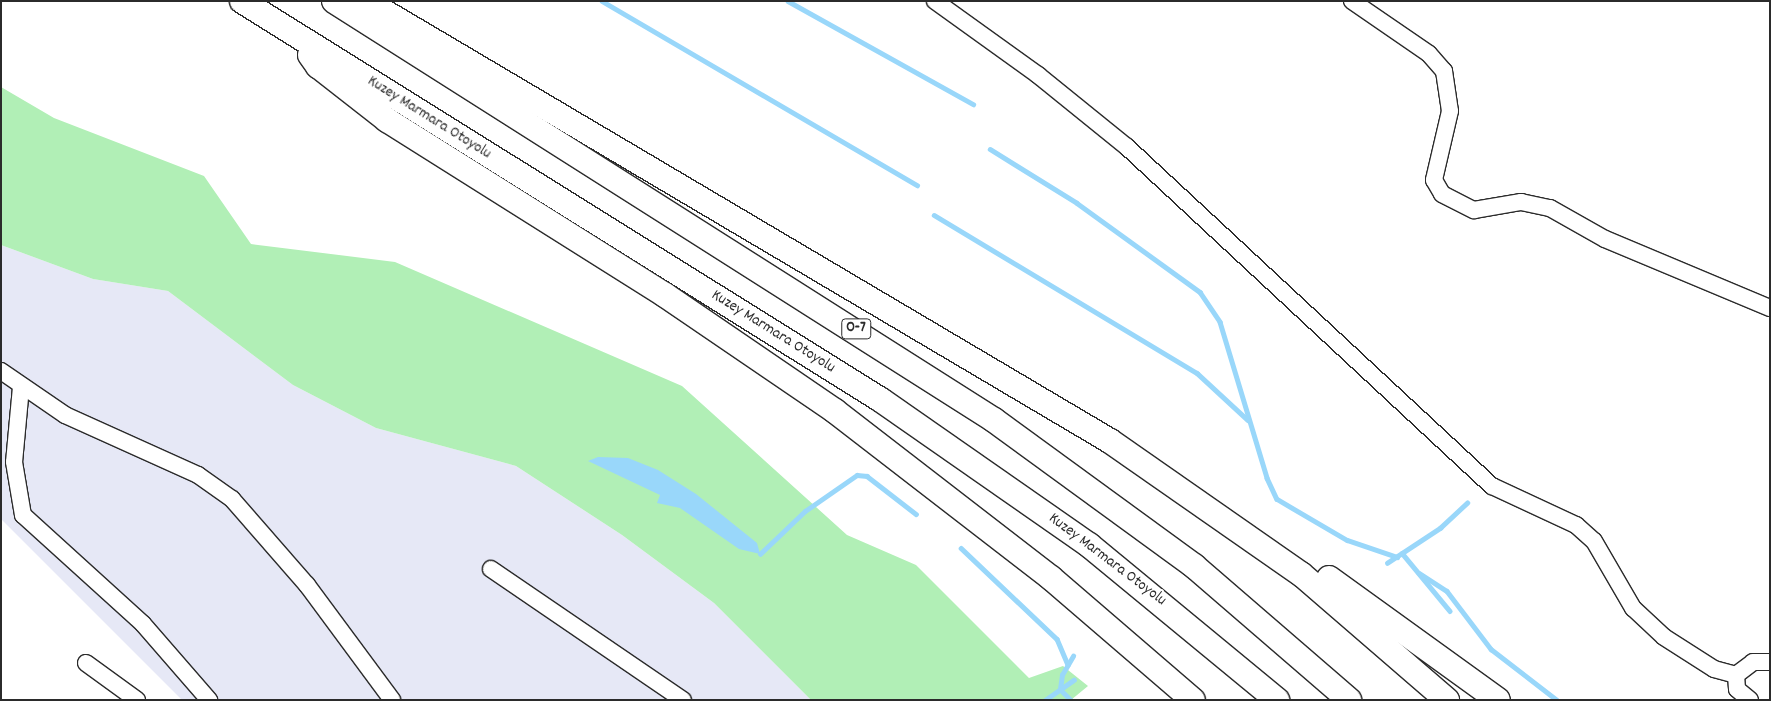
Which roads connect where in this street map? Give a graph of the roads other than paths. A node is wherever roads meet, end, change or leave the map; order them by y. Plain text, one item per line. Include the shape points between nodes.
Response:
1 (242, 1) edge
2 (334, 1) edge
3 (366, 1) edge
4 (935, 1) edge
5 (1352, 1) edge
6 (298, 36) junction
7 (1770, 308) edge
8 (1, 371) edge
9 (21, 387) junction
10 (1060, 410) junction
11 (491, 569) dead end
12 (1107, 625) junction
13 (1770, 662) edge
14 (86, 663) dead end
15 (1736, 675) junction
16 (137, 700) edge
17 (209, 700) edge
18 (392, 700) edge
19 (683, 700) edge
20 (1174, 700) edge
21 (1193, 700) edge
22 (1277, 700) edge
23 (1349, 700) edge
24 (1447, 700) edge
25 (1498, 700) edge
26 (1750, 700) edge

1 - 6 highway, Kuzey Marmara Otoyolu
2 - 23 highway, O-7 via 875,341 1017,436 1194,566
3 - 10 highway via 707,207
4 - 15 street via 1038,75 1127,147 1492,486 1576,525 1594,541 1633,608 1664,637 1714,669
5 - 7 street via 1430,54 1444,71 1450,112 1434,180 1442,194 1474,210 1521,202 1550,208 1606,239
6 - 12 highway via 318,66 387,120 770,365 958,504
6 - 22 highway, Kuzey Marmara Otoyolu via 881,400 1089,545
8 - 9 street
9 - 17 street via 14,462 22,516 143,624
9 - 18 street via 65,415 198,475 232,499 307,585
10 - 24 highway via 1252,536
10 - 25 highway via 1132,442 1182,475
11 - 19 street
12 - 20 highway
12 - 21 highway
13 - 15 street via 1753,662
14 - 16 street
15 - 26 street via 1738,689

